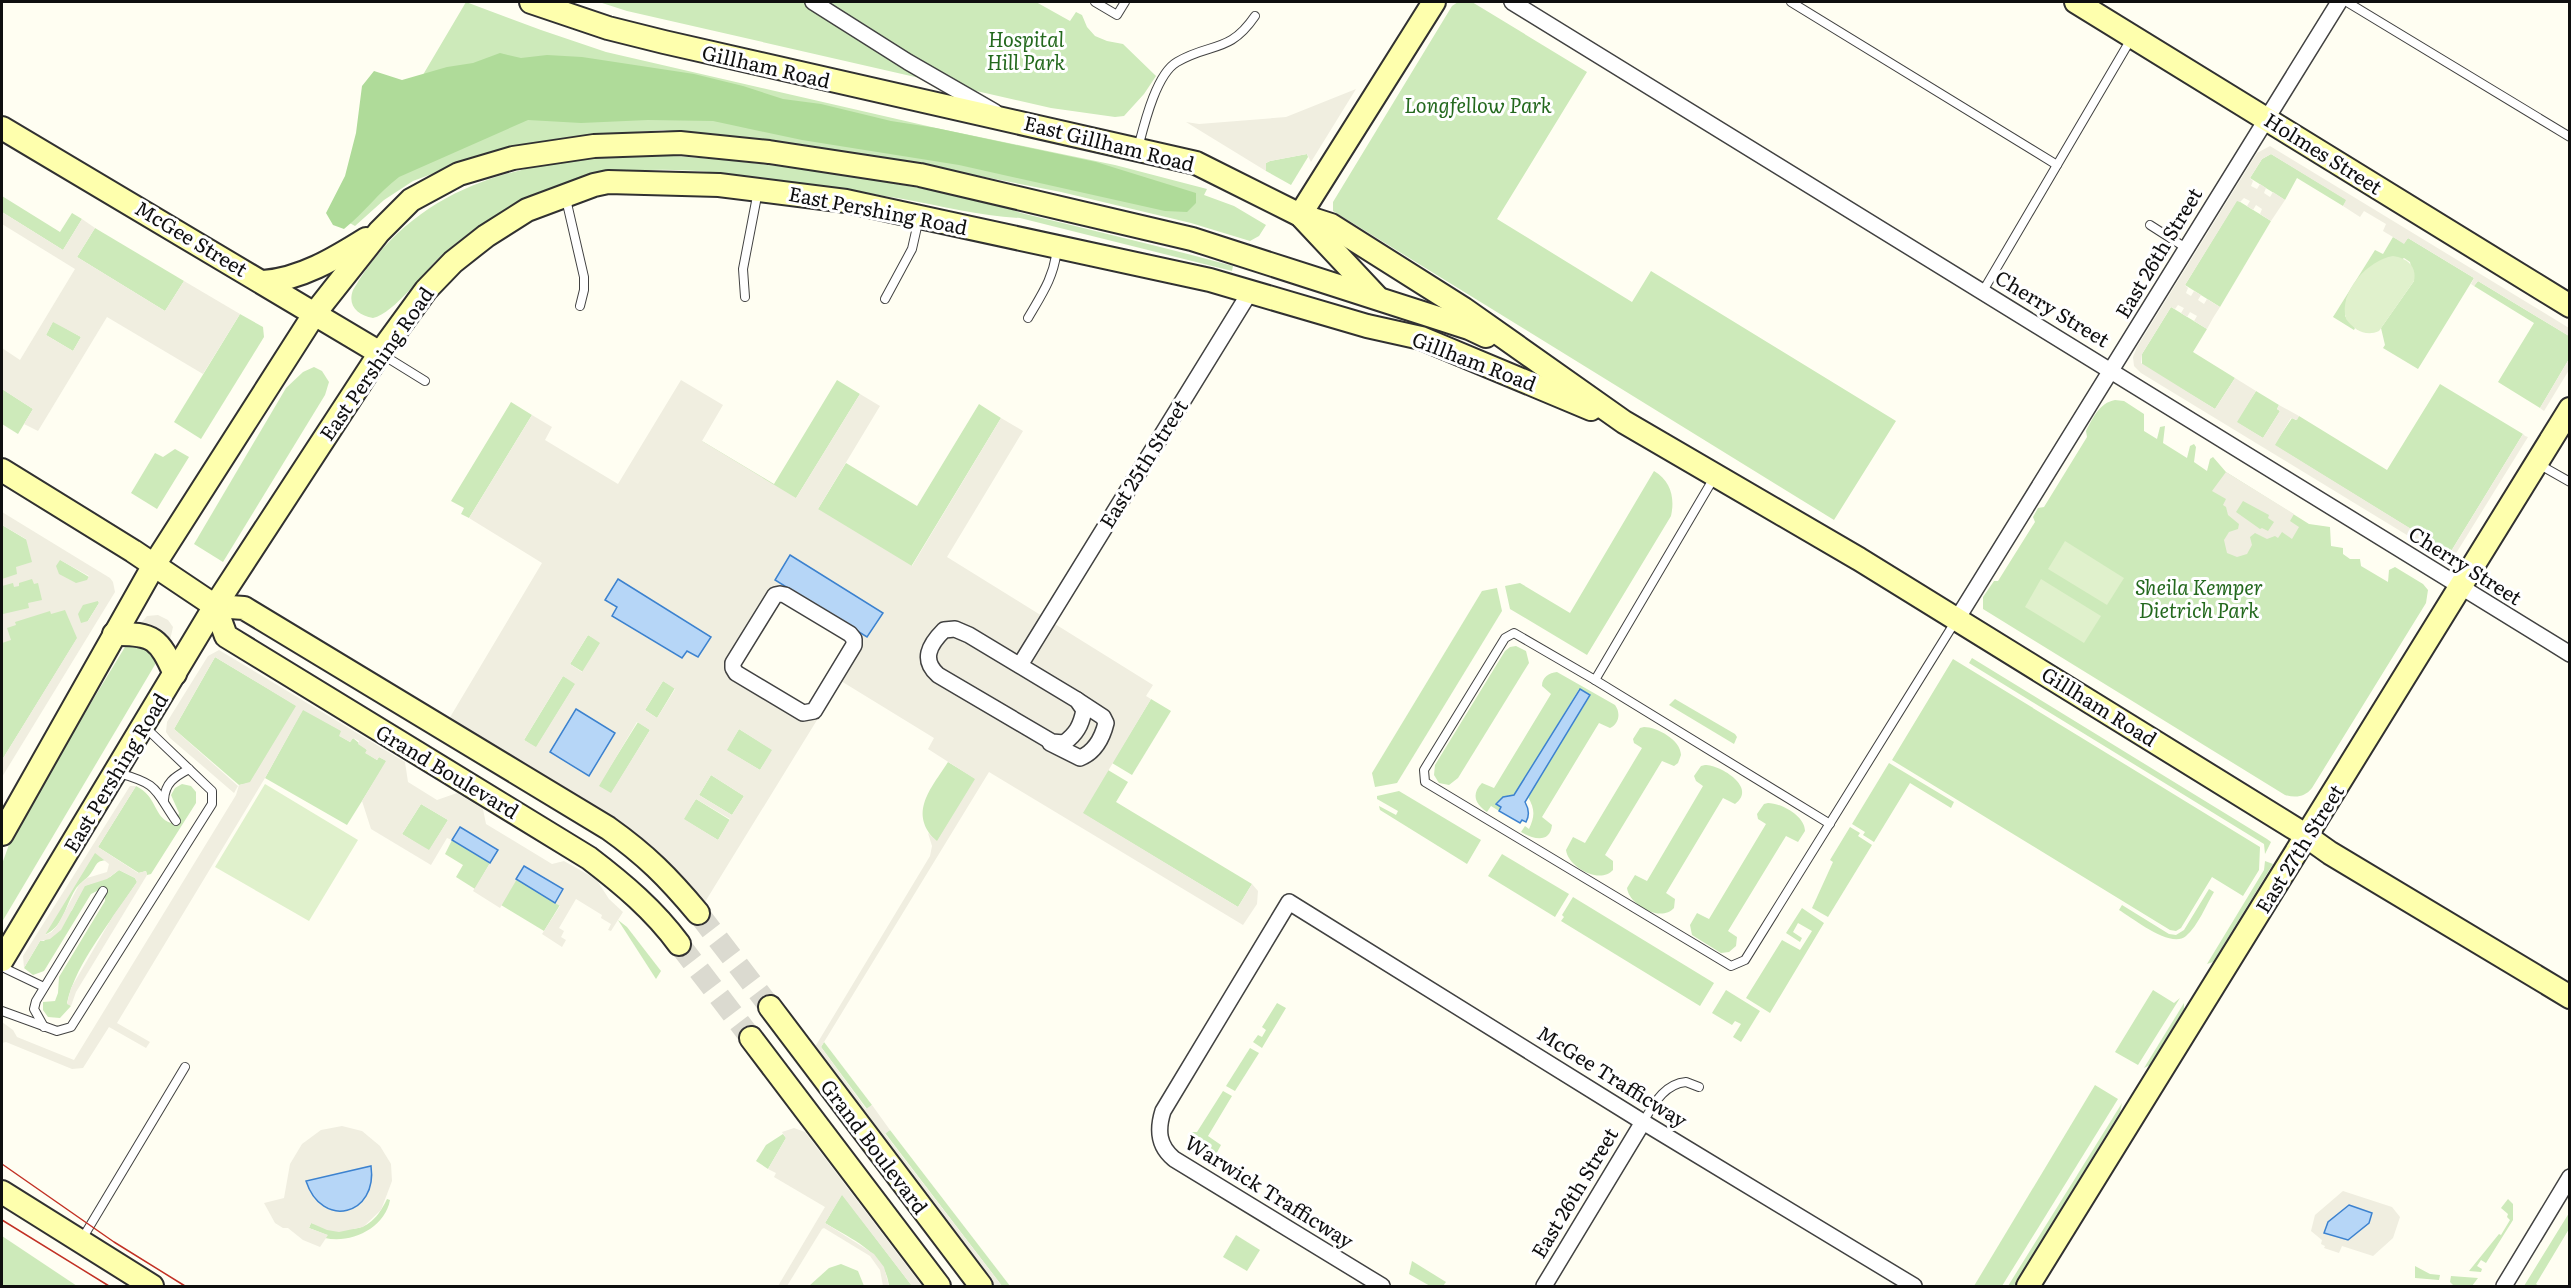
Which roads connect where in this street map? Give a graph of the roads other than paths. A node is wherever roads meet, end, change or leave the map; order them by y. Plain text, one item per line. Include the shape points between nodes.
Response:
1 (531, 2) edge
2 (813, 2) edge
3 (1095, 2) edge
4 (1125, 2) edge
5 (1434, 2) edge
6 (1512, 2) edge
7 (1791, 2) edge
8 (2076, 2) edge
9 (2339, 2) edge
10 (2348, 2) edge
11 (1255, 16) dead end
12 (2132, 36) junction
13 (1005, 118) junction
14 (2265, 119) junction
15 (2, 128) edge
16 (2570, 137) edge
17 (1138, 150) junction
18 (2057, 165) junction
19 (759, 190) junction
20 (565, 196) junction
21 (1300, 215) junction
22 (919, 217) junction
23 (2150, 225) dead end
24 (379, 232) junction
25 (1058, 247) junction
26 (2186, 248) junction
27 (1270, 263) junction
28 (263, 282) junction
29 (1983, 291) junction
30 (1250, 292) junction
31 (745, 297) dead end
32 (885, 299) dead end
33 (1382, 301) junction
34 (580, 306) dead end
35 (2570, 306) edge
36 (1464, 309) joint
37 (315, 313) junction
38 (1028, 318) dead end
39 (1421, 338) junction
40 (380, 353) junction
41 (1547, 366) junction
42 (2112, 370) junction
43 (425, 381) dead end
44 (2570, 409) edge
45 (1624, 423) junction
46 (2536, 463) junction
47 (2, 470) edge
48 (1716, 475) junction
49 (2570, 482) edge
50 (154, 565) junction
51 (2459, 587) junction
52 (215, 606) junction
53 (1957, 619) junction
54 (114, 634) junction
55 (2570, 654) edge
56 (1020, 665) junction
57 (176, 674) junction
58 (1595, 680) junction
59 (1077, 700) junction
60 (803, 713) joint
61 (144, 726) junction
62 (1037, 735) junction
63 (189, 769) junction
64 (117, 772) junction
65 (164, 801) junction
66 (176, 821) dead end
67 (1830, 824) junction
68 (2, 834) edge
69 (2308, 836) junction
70 (103, 891) dead end
71 (1289, 902) joint
72 (698, 913) tunnel mouth
73 (679, 944) tunnel mouth
74 (2, 960) edge
75 (2, 967) edge
76 (44, 987) junction
77 (2570, 997) edge
78 (770, 1007) tunnel mouth
79 (2, 1011) edge
80 (45, 1028) junction
81 (751, 1038) tunnel mouth
82 (184, 1067) dead end
83 (1699, 1087) dead end
84 (1643, 1122) junction
85 (2570, 1177) edge
86 (2, 1192) edge
87 (80, 1241) junction
88 (152, 1287) edge
89 (939, 1287) edge
90 (981, 1287) edge
91 (1382, 1287) edge
92 (1544, 1287) edge
93 (1914, 1287) edge
94 (2028, 1287) edge
95 (2504, 1287) edge

1 - 13 main road, Gillham Road via 664,42 838,84
2 - 13 street
3 - 4 lane via 1117,15
5 - 21 main road
6 - 29 street, Cherry Street
7 - 18 lane
8 - 12 main road, Holmes Street
9 - 14 street, East 26th Street
10 - 16 lane
11 - 17 lane via 1233,42 1176,62 1157,87
12 - 14 main road, Holmes Street
12 - 18 lane
13 - 17 main road, East Gillham Road
14 - 26 street, East 26th Street
14 - 35 main road, Holmes Street
15 - 28 main road, McGee Street
17 - 21 main road, East Gillham Road via 1196,163
18 - 29 lane
19 - 20 main road, East Pershing Road via 608,182
19 - 22 main road, East Pershing Road via 846,201
19 - 31 lane via 742,268
20 - 34 lane via 584,277
20 - 40 main road, East Pershing Road via 527,210 453,262 426,290
21 - 33 main road
21 - 36 main road, East Gillham Road via 1331,225
22 - 25 main road, East Pershing Road
22 - 32 lane via 912,249
23 - 26 lane
24 - 27 main road, East Pershing Road via 411,200 459,174 513,158 594,146 680,143 920,175 1192,239
24 - 28 main road via 319,267
24 - 37 main road, East Pershing Road
25 - 30 main road, East Pershing Road
25 - 38 lane via 1055,268
26 - 42 street, East 26th Street
27 - 30 main road, East 25th Street
27 - 33 main road, Gillham Road
28 - 37 main road, McGee Street
29 - 42 street, Cherry Street
30 - 39 main road, Gillham Road
30 - 56 street, East 25th Street
33 - 39 main road
33 - 41 main road, Gillham Road via 1469,327
36 - 41 main road, Gillham Road
37 - 40 main road, McGee Street
37 - 50 main road, East Pershing Road
39 - 45 main road, Gillham Road
40 - 43 lane
40 - 52 main road, East Pershing Road
41 - 45 main road, Gillham Road
42 - 51 street, Cherry Street
42 - 53 street, East 26th Street
44 - 46 main road, East 27th Street
45 - 48 main road, Gillham Road
46 - 49 lane
46 - 51 main road, East 27th Street
47 - 50 main road, Grand Boulevard
48 - 53 main road, Gillham Road
48 - 58 lane
50 - 52 main road, Grand Boulevard
50 - 54 main road, East Pershing Road
51 - 55 street, Cherry Street
51 - 69 main road, East 27th Street
52 - 57 main road, East Pershing Road
52 - 72 main road, Grand Boulevard via 244,608 608,828 664,873
52 - 73 main road, Grand Boulevard via 226,636 589,858 631,890
53 - 67 lane
53 - 69 main road, Gillham Road
54 - 57 main road via 138,633 149,637 164,650
54 - 68 main road, East Pershing Road
56 - 59 street
56 - 62 street via 955,629 944,630 937,637 928,658 930,668 938,675
57 - 61 main road, East Pershing Road
58 - 67 lane
58 - 67 lane via 1515,633 1505,638 1424,770 1425,782 1731,966 1745,960
59 - 62 street via 1084,710 1075,734 1064,743
59 - 62 street via 1104,717 1106,723 1089,755 1072,756
60 - 60 street via 814,711 854,639 780,594 775,595 733,668
61 - 63 lane
61 - 64 main road, East Pershing Road
63 - 65 lane via 165,788
63 - 80 lane via 212,791 212,804 76,1021 65,1030
64 - 65 lane via 154,787
64 - 74 main road, East Pershing Road
65 - 66 lane
69 - 77 main road, Gillham Road
69 - 94 main road, East 27th Street
70 - 76 lane
71 - 84 street, McGee Trafficway
71 - 91 street, Warwick Trafficway via 1163,1111 1159,1137 1174,1160
75 - 76 lane
76 - 80 lane via 34,1009
78 - 90 main road, Grand Boulevard
79 - 80 lane
81 - 89 main road, Grand Boulevard
82 - 87 lane
83 - 84 lane via 1686,1082 1667,1089
84 - 92 street, East 26th Street
84 - 93 street, McGee Trafficway
85 - 95 street
86 - 87 main road
87 - 88 main road

